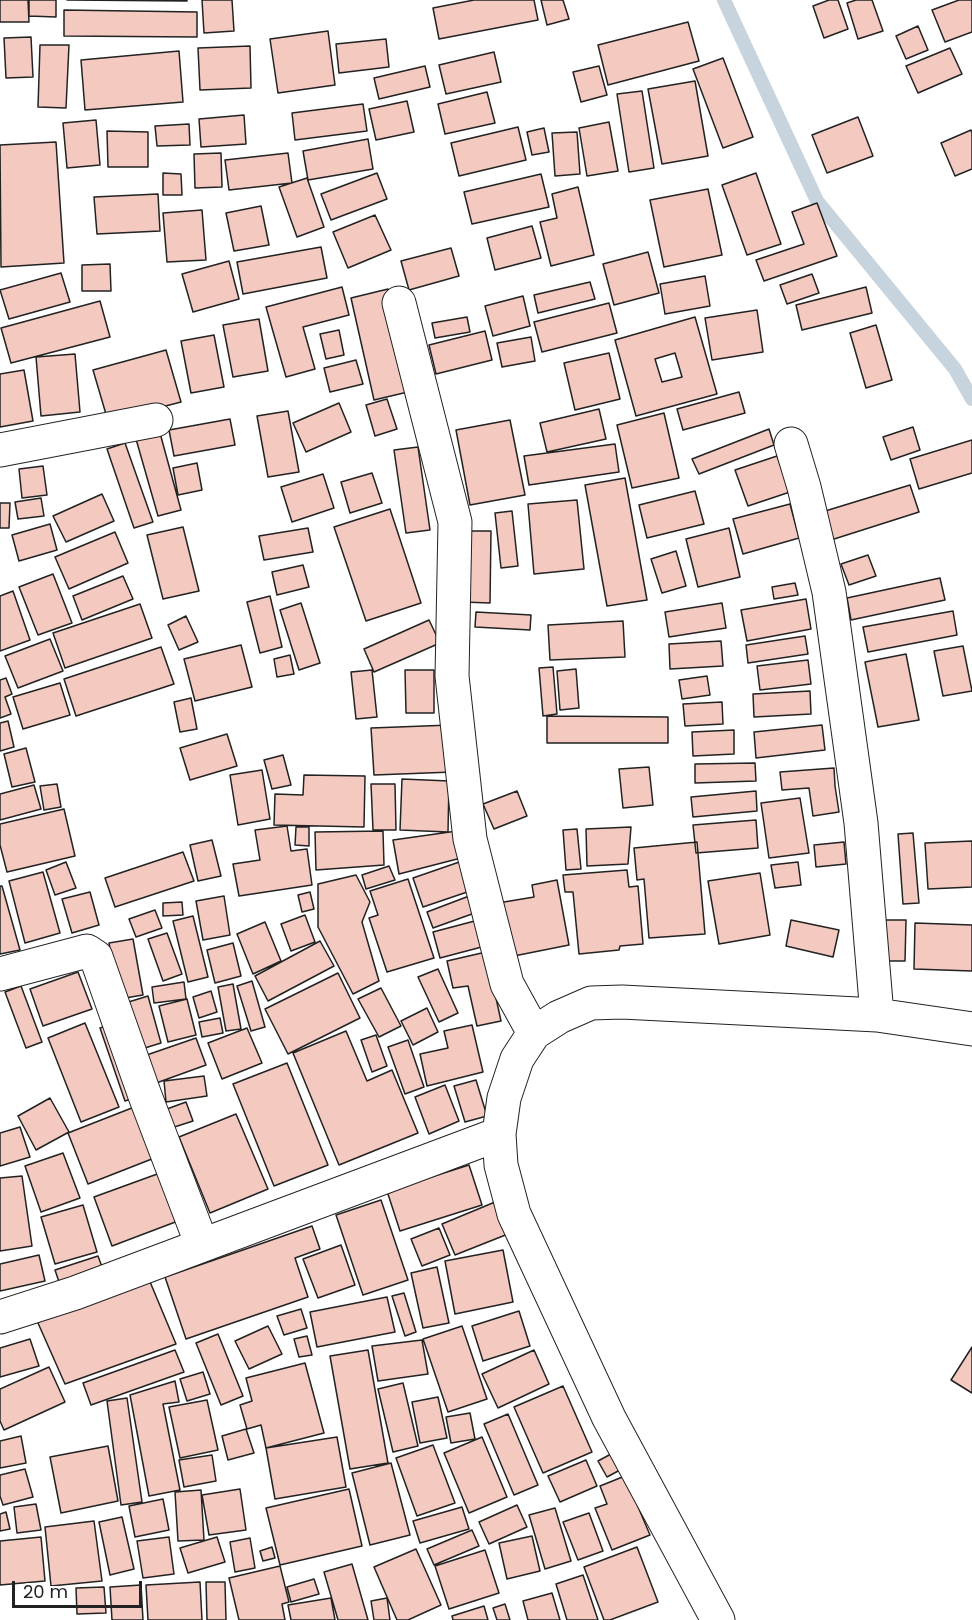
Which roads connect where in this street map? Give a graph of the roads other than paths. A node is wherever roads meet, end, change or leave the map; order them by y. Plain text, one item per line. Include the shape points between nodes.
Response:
1 (399, 303) dead end
2 (156, 420) dead end
3 (791, 444) dead end
4 (0, 450) edge
5 (0, 974) edge
6 (877, 1015) junction
7 (972, 1029) edge
8 (534, 1033) junction
9 (499, 1134) junction
10 (202, 1245) junction
11 (0, 1317) edge
12 (718, 1620) edge

1 - 8 street via 454,522 452,676 470,839 507,984
2 - 4 street
3 - 6 street via 829,592 861,823
5 - 10 street via 87,951 96,957
6 - 7 street
6 - 8 street via 591,1003
8 - 9 street via 514,1069 504,1098
9 - 10 street
9 - 12 street via 501,1165 514,1214 609,1418
10 - 11 street

